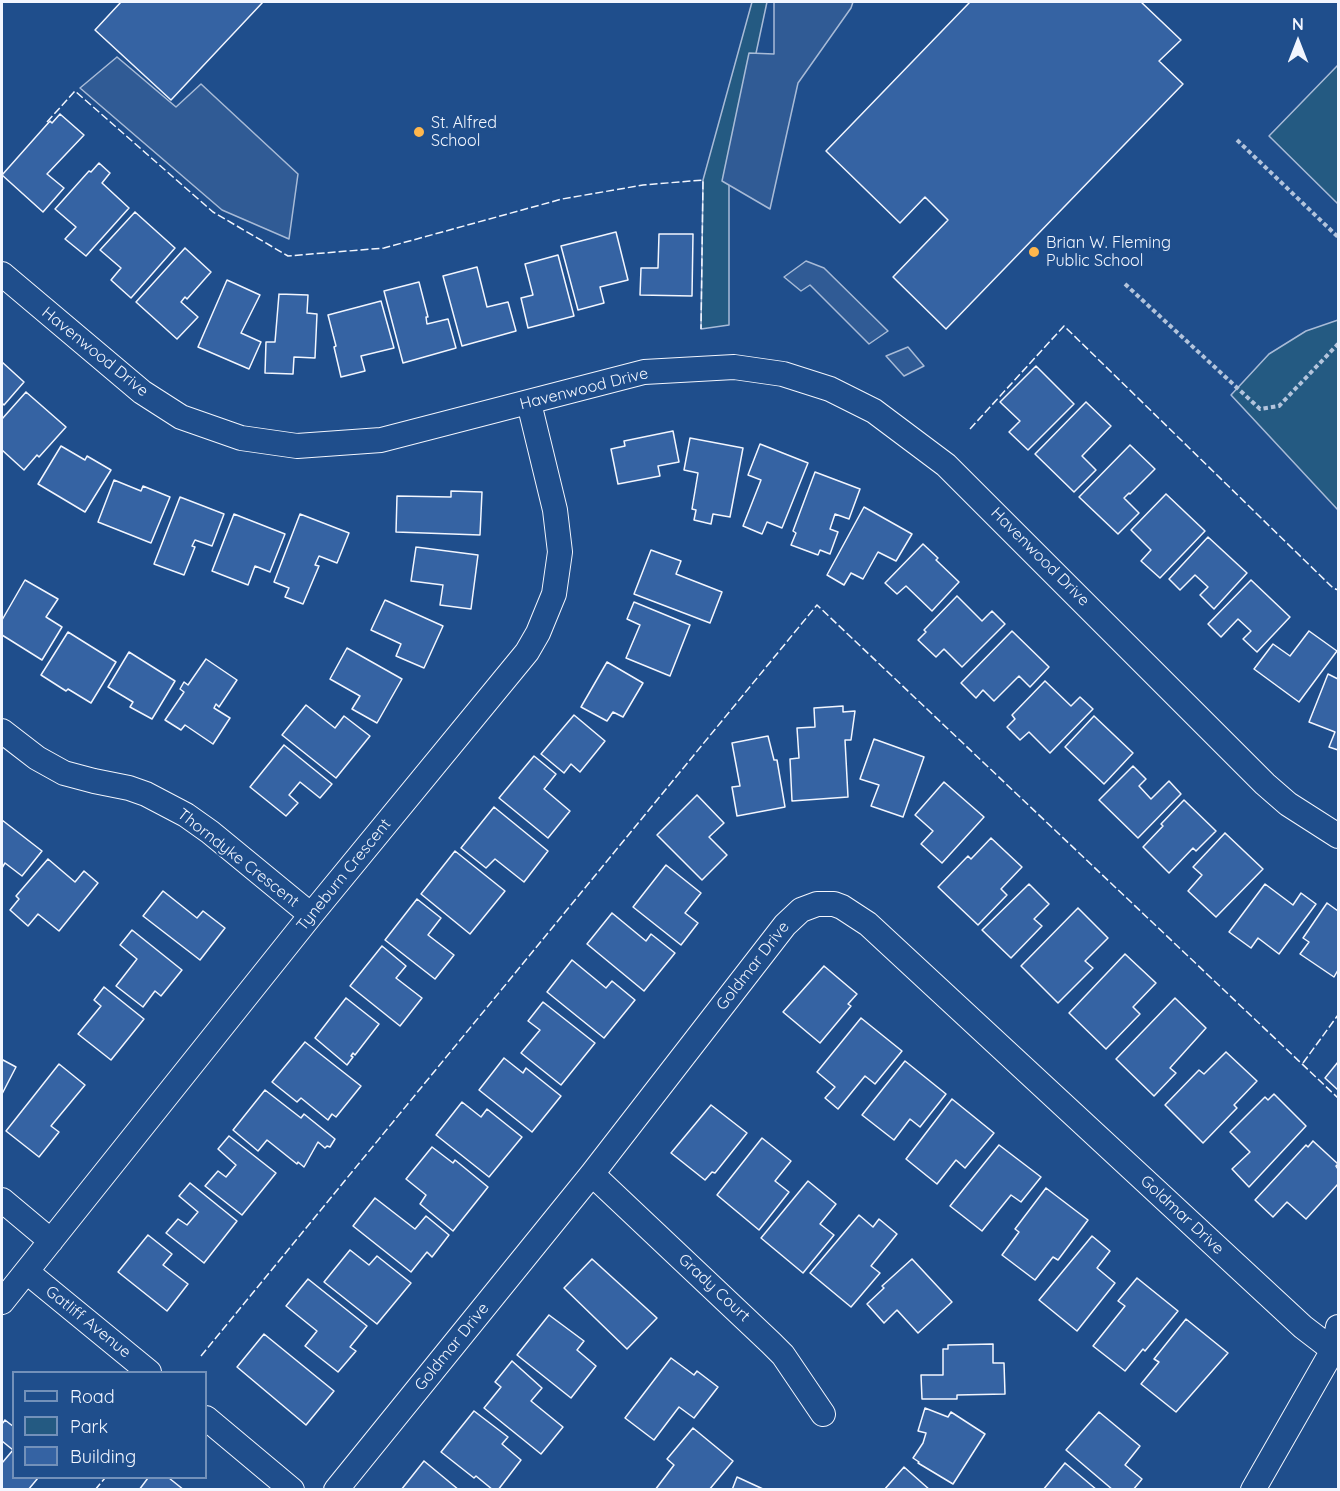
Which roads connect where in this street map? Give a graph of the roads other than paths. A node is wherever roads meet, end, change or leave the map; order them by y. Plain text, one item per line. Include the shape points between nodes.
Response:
1 (2, 274) edge
2 (529, 403) junction
3 (2, 731) edge
4 (1338, 836) edge
5 (311, 915) junction
6 (592, 1174) junction
7 (2, 1200) edge
8 (51, 1241) junction
9 (10, 1286) edge
10 (1338, 1327) edge
11 (1333, 1350) junction
12 (147, 1371) edge
13 (823, 1414) dead end
14 (207, 1419) edge
15 (292, 1490) edge
16 (336, 1490) edge
17 (1253, 1490) edge

1 - 2 street, Havenwood Drive via 142,392 181,417 241,438 297,446 381,440
2 - 4 street, Havenwood Drive via 644,372 734,367 807,381 860,403 946,465 1265,783 1288,804
2 - 5 street, Tyneburn Crescent via 559,531 558,573 547,614 527,652
3 - 5 street, Thorndyke Crescent via 64,773 129,788 186,816
5 - 8 street, Tyneburn Crescent
6 - 11 street, Goldmar Drive via 785,925 809,906 834,904 868,924 1303,1327
6 - 13 street, Grady Court via 783,1355
6 - 16 street, Goldmar Drive
7 - 8 street
8 - 9 street, Tyneburn Crescent
9 - 12 street, Gatliff Avenue
10 - 11 street
11 - 17 street
14 - 15 street

